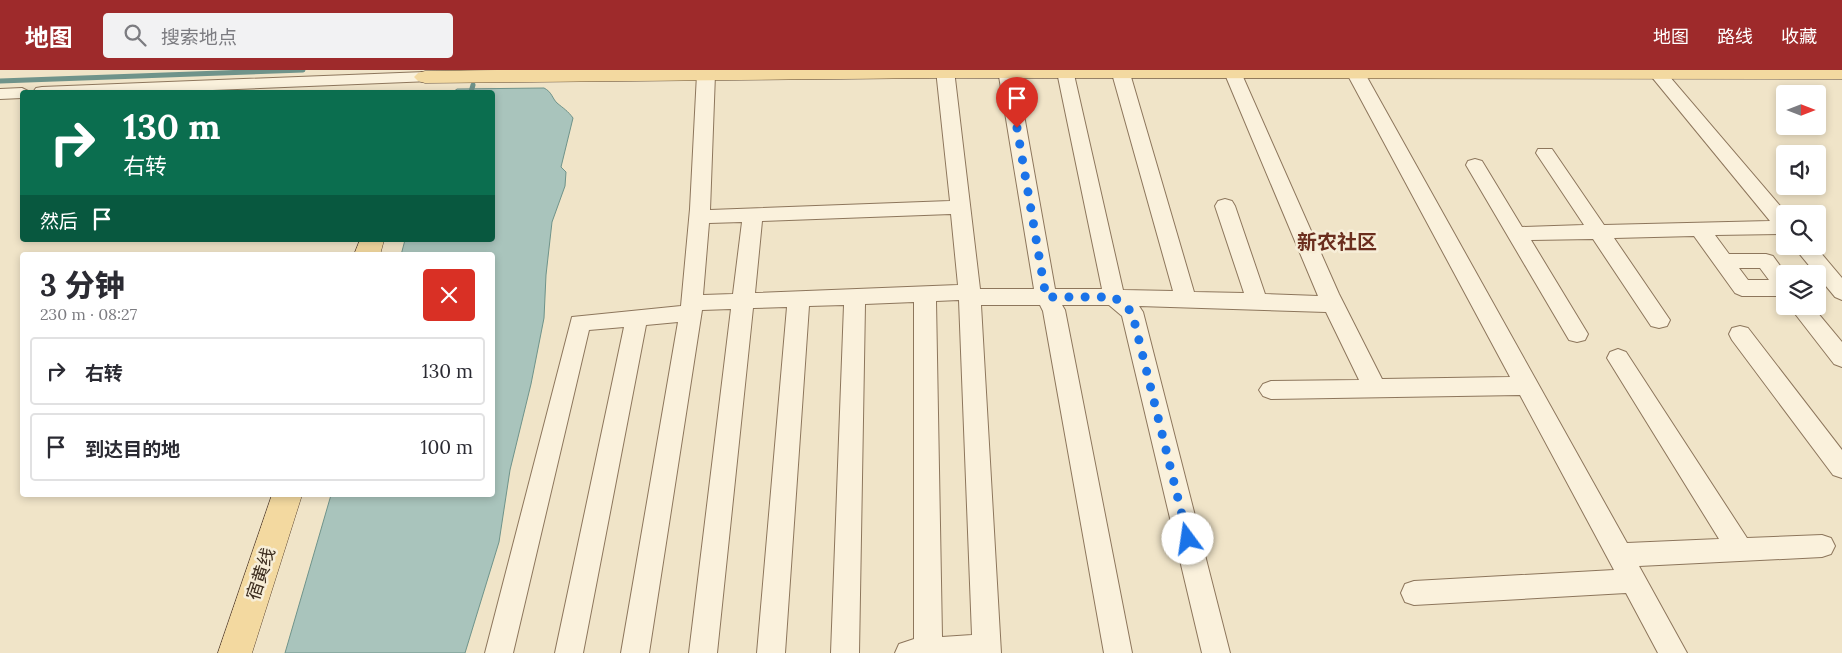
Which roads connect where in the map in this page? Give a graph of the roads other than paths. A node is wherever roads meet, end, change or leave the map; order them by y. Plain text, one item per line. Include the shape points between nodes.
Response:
1 (945, 71) edge
2 (1007, 71) edge
3 (1120, 71) edge
4 (1227, 71) edge
5 (1355, 71) edge
6 (1430, 71) edge
7 (1483, 71) edge
8 (1540, 71) edge
9 (1592, 71) edge
10 (1066, 72) junction
11 (1657, 72) junction
12 (693, 73) edge
13 (1842, 73) edge
14 (424, 80) edge
15 (106, 90) edge
16 (20, 93) edge
17 (0, 94) edge
18 (1545, 153) dead end
19 (1475, 165) dead end
20 (1225, 206) dead end
21 (960, 207) junction
22 (753, 214) junction
23 (1776, 215) edge
24 (700, 216) junction
25 (1776, 226) edge
26 (1700, 229) junction
27 (1599, 232) junction
28 (1515, 234) junction
29 (1811, 255) edge
30 (1723, 261) dead end
31 (1842, 292) edge
32 (925, 294) junction
33 (969, 295) junction
34 (855, 296) junction
35 (1046, 297) junction
36 (1114, 297) junction
37 (799, 298) junction
38 (743, 300) junction
39 (1186, 300) junction
40 (1257, 302) junction
41 (1333, 304) junction
42 (691, 308) junction
43 (1807, 315) edge
44 (637, 318) junction
45 (1659, 320) dead end
46 (1577, 334) dead end
47 (1740, 334) dead end
48 (1618, 358) dead end
49 (1842, 358) edge
50 (1527, 386) junction
51 (1374, 387) junction
52 (1270, 390) dead end
53 (1842, 468) edge
54 (286, 497) edge
55 (1822, 546) dead end
56 (1740, 550) junction
57 (1620, 555) junction
58 (1634, 581) junction
59 (1414, 593) dead end
60 (987, 650) edge
61 (918, 652) edge
62 (235, 653) edge
63 (500, 653) edge
64 (569, 653) edge
65 (635, 653) edge
66 (703, 653) edge
67 (770, 653) edge
68 (845, 653) edge
69 (1118, 653) edge
70 (1216, 653) edge
71 (1673, 653) edge

1 - 2 main road
1 - 12 main road
1 - 21 street
2 - 10 main road
2 - 35 street
3 - 4 main road
3 - 10 main road
3 - 39 street
4 - 5 main road
4 - 41 street
5 - 6 main road
5 - 50 street
6 - 7 main road
7 - 8 main road
8 - 9 main road
9 - 11 main road
10 - 36 street
11 - 13 main road
11 - 23 street
12 - 14 main road
12 - 24 street
14 - 15 street
16 - 17 street
18 - 27 street
19 - 28 street
20 - 40 street
21 - 22 street
21 - 33 street
22 - 24 street
22 - 38 street
24 - 42 street
25 - 26 street
26 - 27 street
26 - 30 street
27 - 28 street
27 - 45 street
28 - 46 street
29 - 31 street
32 - 33 street
32 - 34 street
32 - 61 street
33 - 35 street
33 - 60 street
34 - 37 street
34 - 68 street
35 - 36 street
35 - 69 street via 1054,310
36 - 39 street
36 - 70 street via 1132,312
37 - 38 street
37 - 67 street
38 - 42 street
38 - 66 street
39 - 40 street
40 - 41 street
41 - 51 street
42 - 44 street
42 - 65 street
43 - 49 street
44 - 63 street via 580,323
44 - 64 street
47 - 53 street
48 - 56 street
50 - 51 street
50 - 57 street
51 - 52 street
54 - 62 main road, 宿黄线
55 - 56 street
56 - 57 street
57 - 58 street
58 - 59 street
58 - 71 street
60 - 61 street

